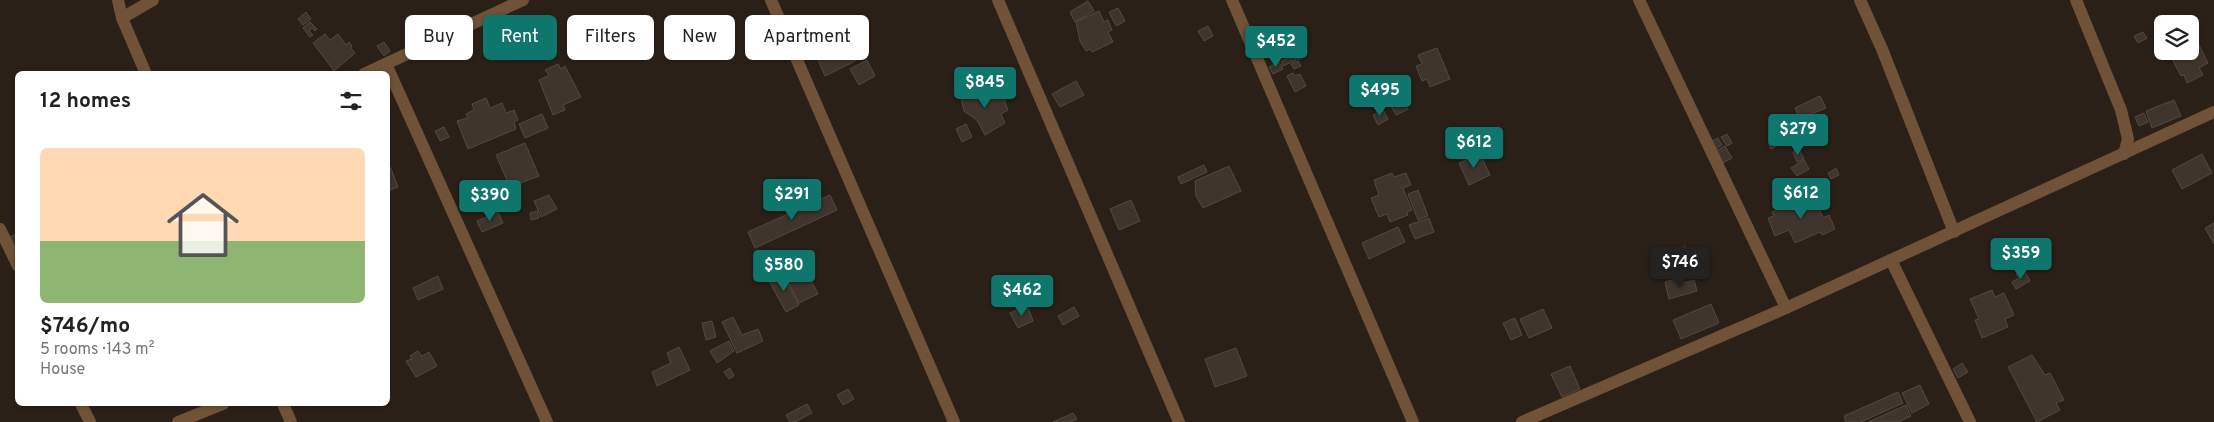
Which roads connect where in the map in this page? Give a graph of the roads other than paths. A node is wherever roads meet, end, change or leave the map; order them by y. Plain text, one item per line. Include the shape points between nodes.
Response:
1 (118, 0) edge
2 (153, 0) edge
3 (523, 0) edge
4 (771, 0) edge
5 (998, 0) edge
6 (1232, 0) edge
7 (1639, 0) edge
8 (1860, 0) edge
9 (2076, 0) edge
10 (122, 18) junction
11 (386, 64) junction
12 (145, 71) edge
13 (371, 71) edge
14 (389, 71) edge
15 (390, 73) edge
16 (2214, 112) edge
17 (2124, 154) junction
18 (0, 229) edge
19 (1954, 232) junction
20 (15, 260) edge
21 (1891, 260) junction
22 (1786, 308) junction
23 (82, 406) edge
24 (218, 406) edge
25 (284, 406) edge
26 (90, 422) edge
27 (178, 422) edge
28 (291, 422) edge
29 (547, 422) edge
30 (954, 422) edge
31 (1179, 422) edge
32 (1413, 422) edge
33 (1522, 422) edge
34 (1970, 422) edge

1 - 10 street
2 - 10 street
3 - 11 street
4 - 30 street
5 - 31 street
6 - 32 street
7 - 22 street
8 - 19 street
9 - 17 street via 2121,110 2128,139
10 - 12 street
11 - 13 street
11 - 14 street
15 - 29 street
16 - 17 street
17 - 19 street
18 - 20 street
19 - 21 street
21 - 22 street
21 - 34 street
22 - 33 street
23 - 26 street
24 - 27 street
25 - 28 street

